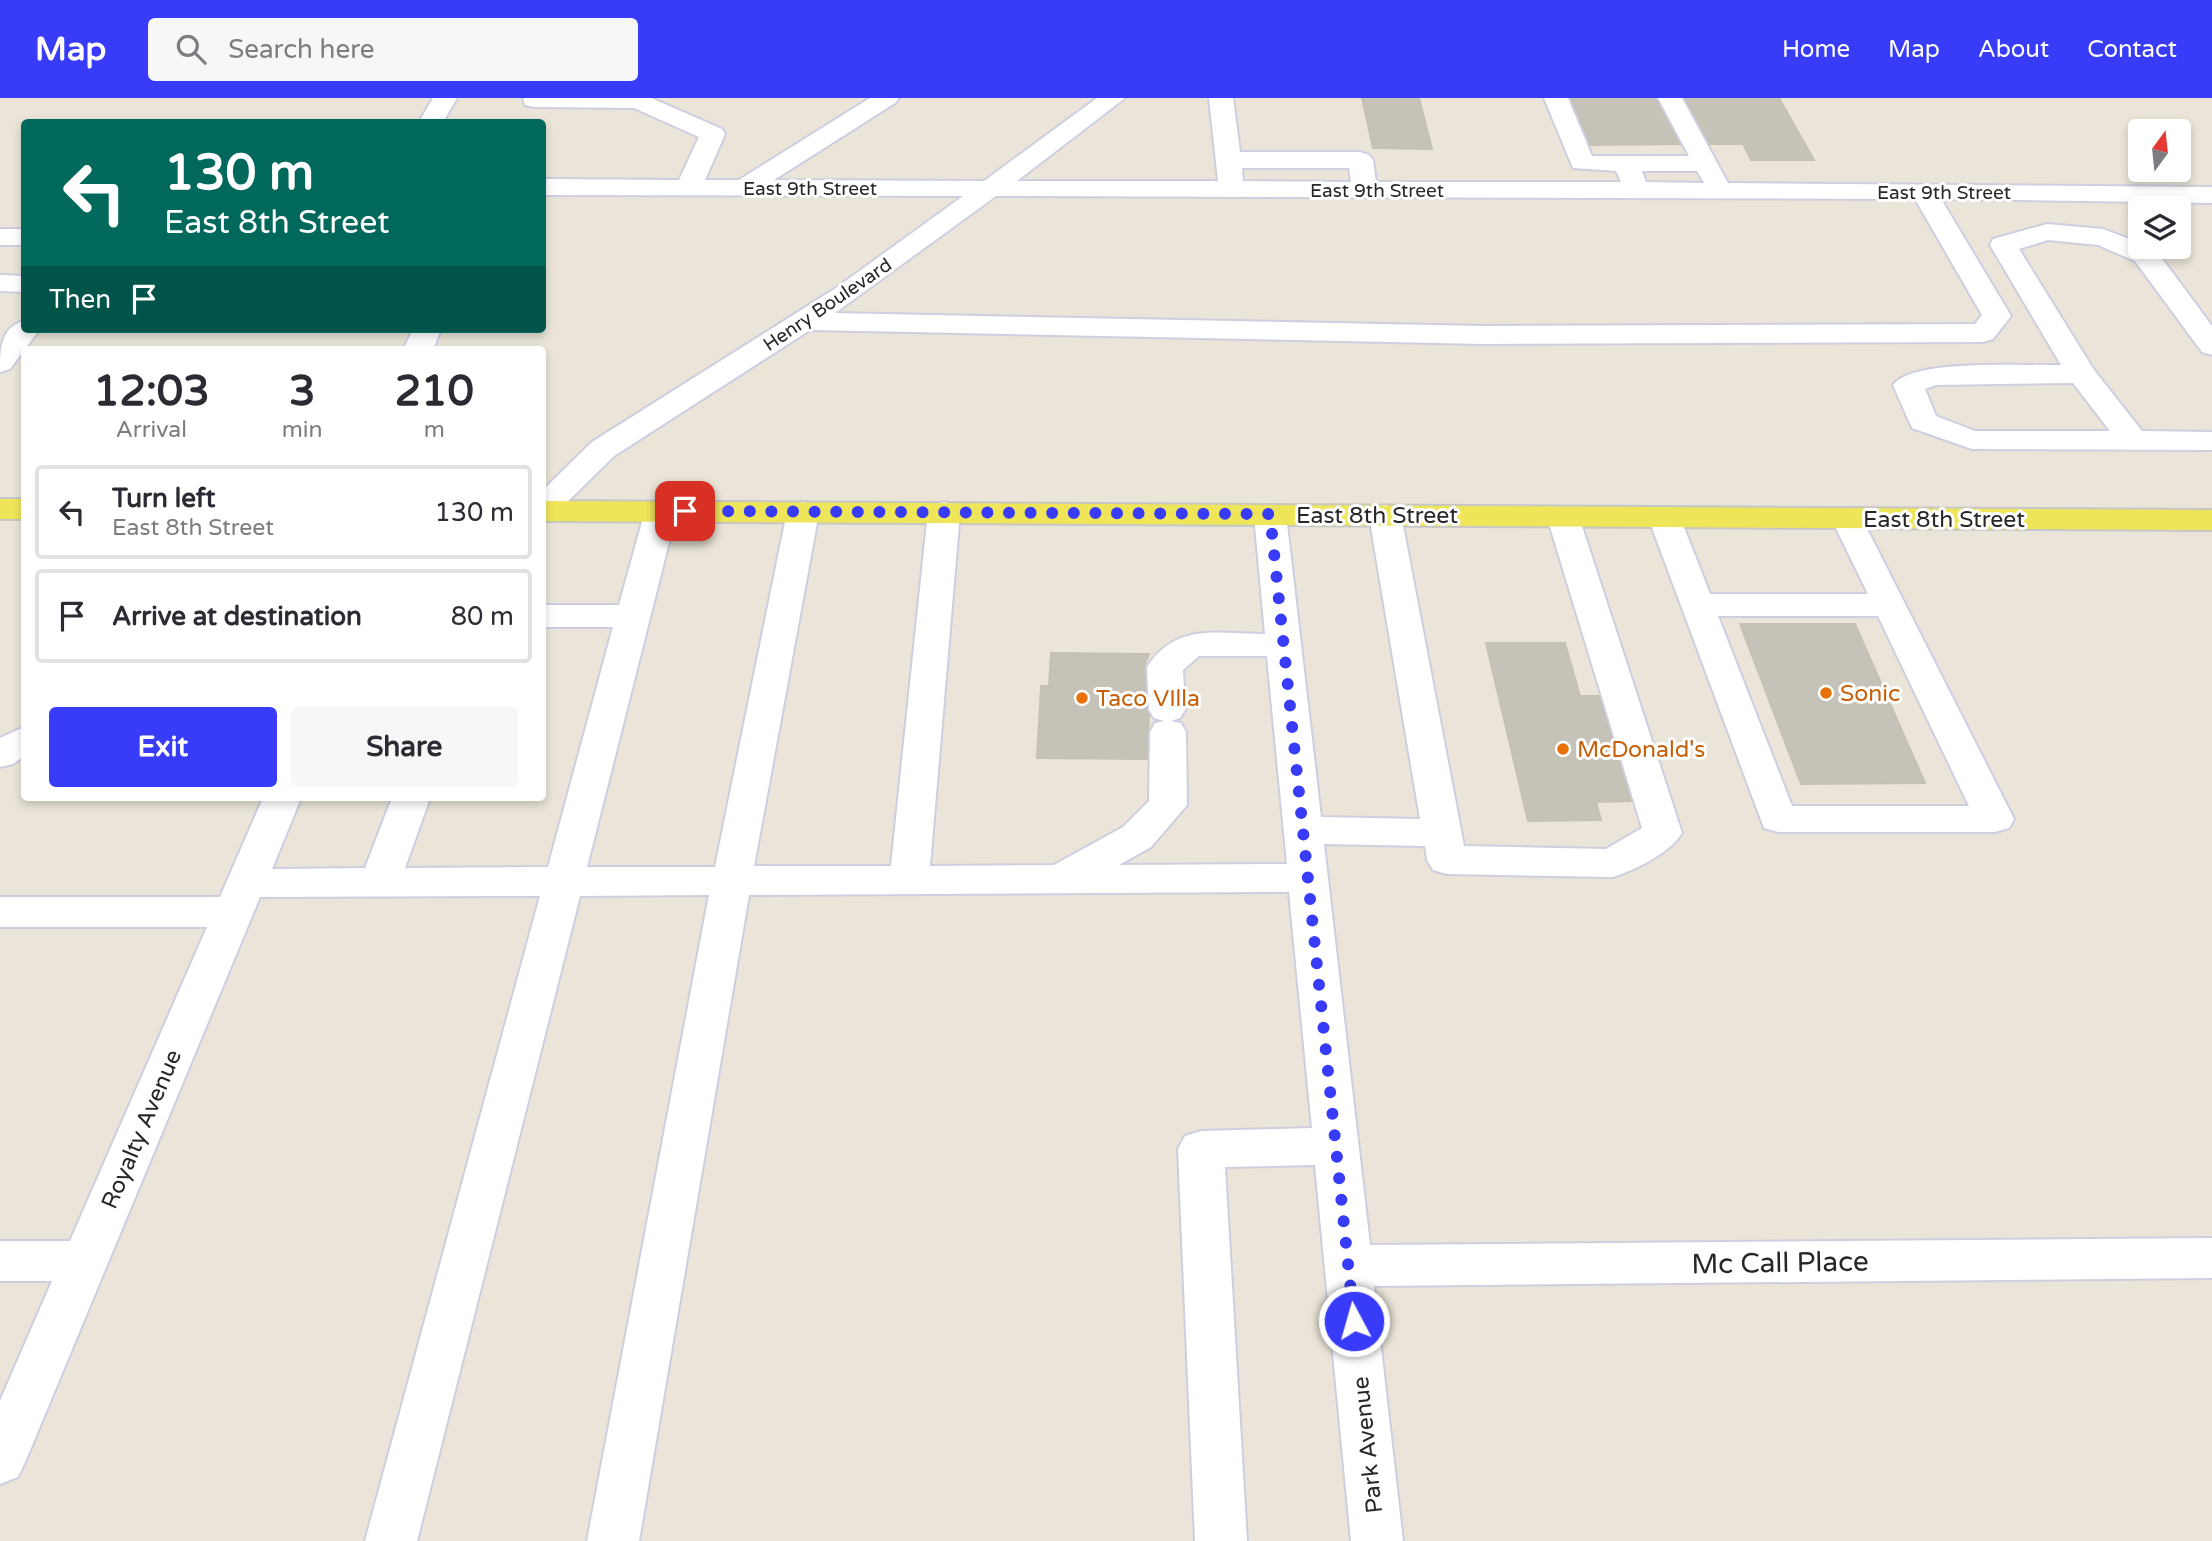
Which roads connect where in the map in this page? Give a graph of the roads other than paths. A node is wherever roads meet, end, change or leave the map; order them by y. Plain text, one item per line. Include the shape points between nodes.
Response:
1 (445, 98) edge
2 (887, 98) edge
3 (1113, 98) edge
4 (1222, 98) edge
5 (1556, 98) edge
6 (1670, 98) edge
7 (535, 99) edge
8 (433, 119) edge
9 (525, 119) edge
10 (1226, 160) junction
11 (1706, 163) junction
12 (1626, 164) junction
13 (546, 187) edge
14 (989, 187) junction
15 (688, 188) junction
16 (744, 188) junction
17 (1231, 188) junction
18 (1365, 190) junction
19 (1637, 191) junction
20 (1721, 191) junction
21 (1923, 191) junction
22 (2212, 195) edge
23 (0, 237) edge
24 (21, 237) edge
25 (0, 284) edge
26 (21, 284) edge
27 (2029, 288) junction
28 (804, 321) junction
29 (23, 333) edge
30 (2212, 346) edge
31 (0, 363) edge
32 (2081, 374) junction
33 (2126, 430) junction
34 (2212, 441) edge
35 (546, 506) edge
36 (0, 509) edge
37 (21, 509) edge
38 (546, 510) edge
39 (661, 511) junction
40 (803, 512) junction
41 (944, 512) junction
42 (1270, 514) junction
43 (1385, 515) junction
44 (1563, 517) junction
45 (1664, 517) junction
46 (1847, 518) junction
47 (2212, 520) edge
48 (1697, 605) junction
49 (1890, 605) junction
50 (546, 616) edge
51 (631, 616) junction
52 (1282, 645) junction
53 (21, 741) edge
54 (0, 755) edge
55 (281, 801) edge
56 (410, 801) edge
57 (1303, 830) junction
58 (1442, 833) junction
59 (1308, 878) junction
60 (909, 879) junction
61 (1061, 879) junction
62 (732, 880) junction
63 (563, 881) junction
64 (380, 882) junction
65 (240, 898) junction
66 (0, 912) edge
67 (1336, 1146) junction
68 (2212, 1258) edge
69 (0, 1261) edge
70 (85, 1261) junction
71 (1349, 1266) junction
72 (0, 1460) edge
73 (391, 1541) edge
74 (613, 1541) edge
75 (1221, 1541) edge
76 (1377, 1541) edge

1 - 8 street
2 - 16 street
3 - 14 street, Henry Boulevard
4 - 10 street
5 - 12 street via 1582,163
6 - 11 street
7 - 9 street
7 - 15 street via 638,101 713,134
10 - 17 street
10 - 18 street via 1360,160
11 - 12 street
11 - 20 street
12 - 19 street
13 - 15 street, East 9th Street
14 - 16 street, East 9th Street
14 - 17 street, East 9th Street
14 - 28 street, Henry Boulevard
15 - 16 street, East 9th Street
17 - 18 street, East 9th Street
18 - 19 street, East 9th Street
19 - 20 street, East 9th Street
20 - 21 street, East 9th Street
21 - 22 street, East 9th Street
21 - 28 street via 1997,316 1983,333 1483,335
23 - 24 street
25 - 26 street
27 - 30 street via 2003,245 2047,232 2103,237 2145,255
27 - 32 street
27 - 33 street via 2064,318 2125,410
28 - 35 street, Henry Boulevard via 603,449
29 - 31 street
32 - 33 street
32 - 33 street via 1932,376 1908,385 1923,422 1972,440
33 - 34 street
36 - 37 main road
38 - 39 main road, East 8th Street
39 - 40 main road, East 8th Street
39 - 51 street
40 - 41 main road, East 8th Street
40 - 62 street
41 - 42 main road, East 8th Street
41 - 60 street
42 - 43 main road, East 8th Street
42 - 52 street, Park Avenue
43 - 44 main road, East 8th Street
43 - 58 street
44 - 45 main road, East 8th Street
44 - 58 street via 1663,833 1614,863 1447,860
45 - 46 main road, East 8th Street
45 - 48 street
46 - 47 main road, East 8th Street
46 - 49 street
48 - 49 street
48 - 49 street via 1778,819 1995,819
50 - 51 street
51 - 63 street
52 - 57 street, Park Avenue
52 - 61 street via 1191,645 1165,667 1168,805 1137,837
53 - 54 street
55 - 65 street, Royalty Avenue
56 - 64 street
57 - 58 street
57 - 59 street, Park Avenue
59 - 61 street
59 - 67 street, Park Avenue
60 - 61 street
60 - 62 street
62 - 63 street
62 - 74 street
63 - 64 street
63 - 73 street
64 - 65 street
65 - 66 street
65 - 70 street, Royalty Avenue
67 - 71 street, Park Avenue
67 - 75 street via 1202,1149
68 - 71 street, Mc Call Place
69 - 70 street
70 - 72 street, Royalty Avenue
71 - 76 street, Park Avenue

